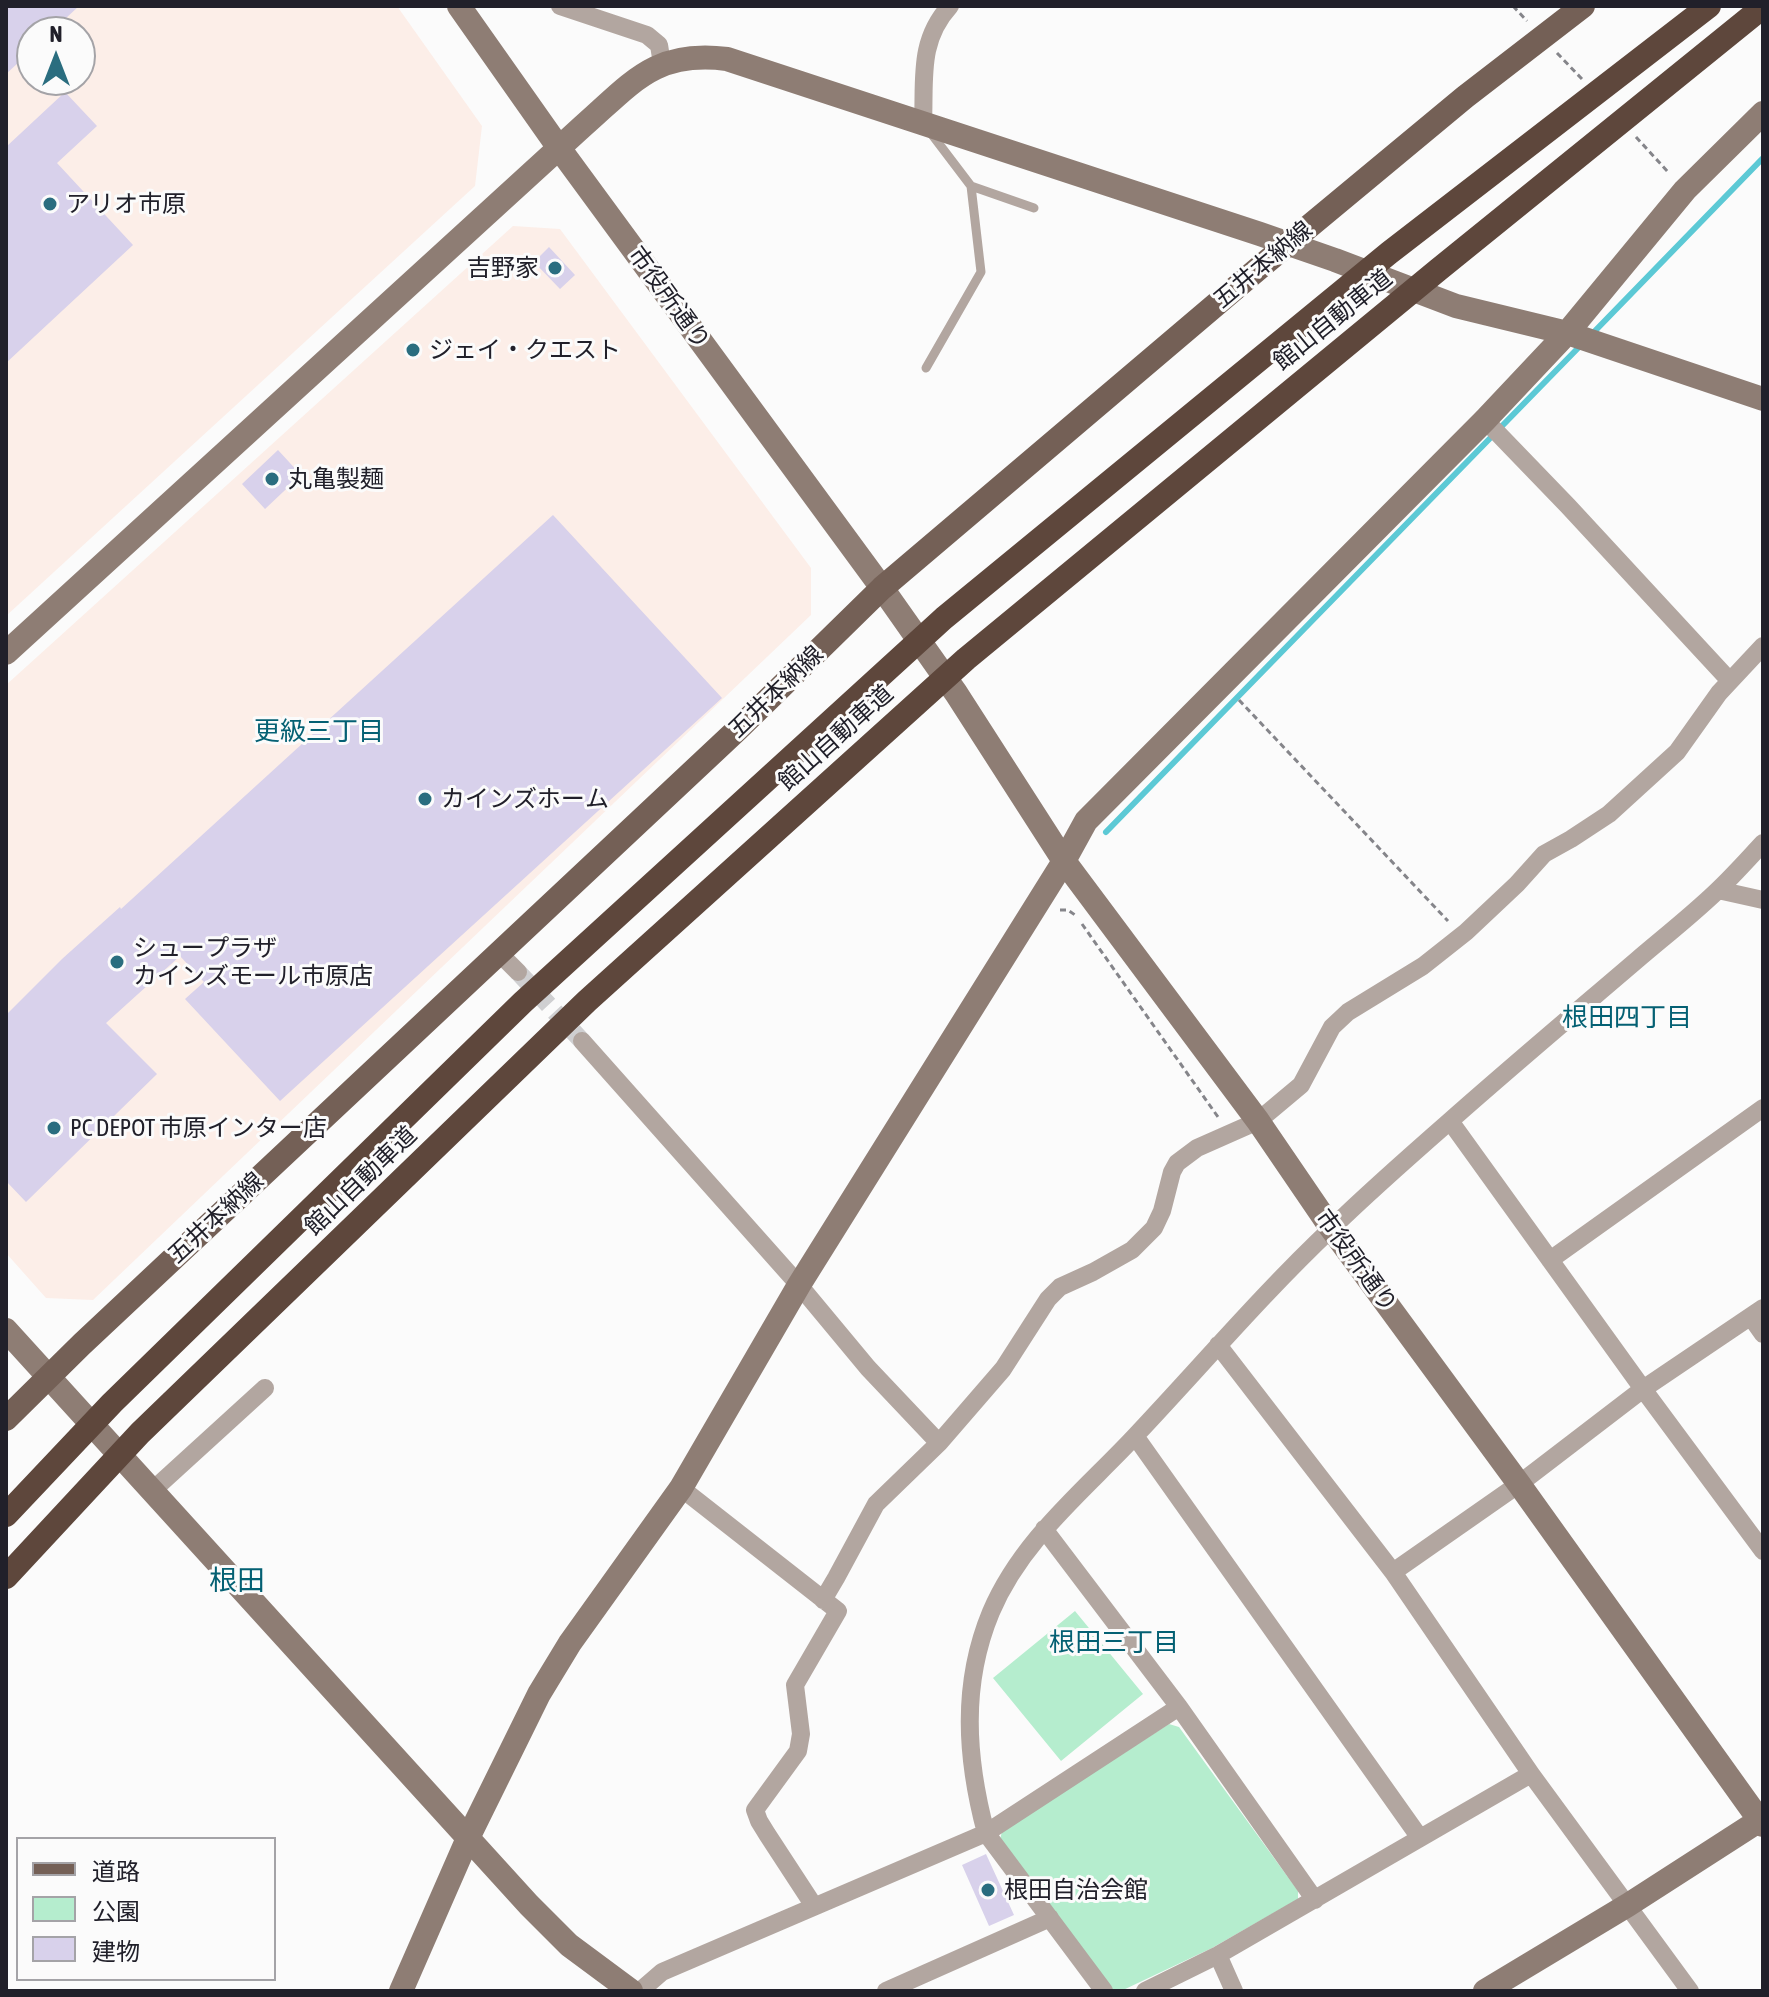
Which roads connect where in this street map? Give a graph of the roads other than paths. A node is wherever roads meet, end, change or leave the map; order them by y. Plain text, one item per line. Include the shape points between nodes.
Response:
1 (459, 6) edge
2 (560, 6) edge
3 (950, 6) edge
4 (1583, 6) edge
5 (1709, 6) edge
6 (1763, 7) edge
7 (662, 64) junction
8 (1763, 113) edge
9 (923, 123) junction
10 (559, 148) junction
11 (971, 186) junction
12 (1034, 208) dead end
13 (1289, 244) junction
14 (1567, 333) junction
15 (926, 368) dead end
16 (1763, 399) edge
17 (1485, 420) junction
18 (882, 588) junction
19 (1763, 646) edge
20 (6, 653) edge
21 (1730, 681) junction
22 (1763, 843) edge
23 (1064, 861) junction
24 (1718, 890) junction
25 (1763, 900) edge
26 (499, 953) junction
27 (518, 972) tunnel mouth
28 (582, 1041) tunnel mouth
29 (1763, 1108) edge
30 (1258, 1121) junction
31 (1450, 1121) junction
32 (1331, 1228) junction
33 (1550, 1260) junction
34 (799, 1285) junction
35 (1757, 1313) edge
36 (6, 1330) edge
37 (1763, 1334) edge
38 (1218, 1345) junction
39 (48, 1377) junction
40 (265, 1388) dead end
41 (1643, 1389) junction
42 (6, 1419) edge
43 (1135, 1436) junction
44 (939, 1443) junction
45 (1519, 1484) junction
46 (681, 1488) junction
47 (152, 1491) junction
48 (6, 1515) edge
49 (1044, 1529) junction
50 (1763, 1551) edge
51 (1393, 1572) junction
52 (6, 1577) edge
53 (823, 1600) junction
54 (1179, 1707) junction
55 (1531, 1774) junction
56 (1762, 1821) edge
57 (986, 1833) junction
58 (468, 1838) junction
59 (1420, 1838) junction
60 (1315, 1900) junction
61 (1628, 1905) junction
62 (814, 1906) junction
63 (1050, 1918) junction
64 (1218, 1955) junction
65 (896, 1989) edge
66 (401, 1991) edge
67 (631, 1991) edge
68 (640, 1991) edge
69 (1104, 1991) edge
70 (1145, 1991) edge
71 (1234, 1991) edge
72 (1485, 1991) edge
73 (1690, 1991) edge

1 - 10 street, 市役所通り
2 - 7 street via 647,35 659,45
3 - 9 street via 932,29 926,52
4 - 13 main road, 五井本納線
5 - 48 highway, 館山自動車道 via 1389,253 944,618 523,1002 112,1403
6 - 52 highway, 館山自動車道 via 907,711 587,1001 140,1433
7 - 9 street via 705,56 727,59
7 - 10 street via 643,73
8 - 14 street via 1685,190
9 - 11 lane
9 - 13 street
10 - 18 street, 市役所通り
10 - 20 street
11 - 12 lane
11 - 15 lane via 981,272
13 - 14 street via 1456,306
13 - 18 main road, 五井本納線
14 - 16 street
14 - 17 street
17 - 21 street
17 - 23 street via 1086,821
18 - 23 street, 市役所通り
18 - 26 main road, 五井本納線
19 - 21 street
21 - 30 street via 1677,752 1609,814 1544,854 1423,966 1340,1019 1301,1085
22 - 24 street
23 - 30 street, 市役所通り
23 - 34 street
24 - 25 street
24 - 31 street
26 - 27 street
26 - 39 main road, 五井本納線
28 - 34 street
29 - 33 street
30 - 32 street, 市役所通り
30 - 44 street via 1197,1148 1177,1163 1154,1228 1132,1250 1060,1287 1003,1369
31 - 32 street
31 - 33 street
32 - 38 street
32 - 45 street, 市役所通り
33 - 41 street
34 - 44 street
34 - 46 street
35 - 37 street
35 - 41 street
36 - 39 street
38 - 43 street
38 - 51 street
39 - 42 main road, 五井本納線
39 - 47 street
40 - 47 street
41 - 45 street
41 - 50 street
43 - 49 street
43 - 59 street
44 - 53 street via 876,1504
45 - 51 street
45 - 56 street, 市役所通り
46 - 53 street
46 - 58 street via 570,1643
47 - 58 street
49 - 54 street
49 - 57 street via 1001,1590 976,1663 969,1736
51 - 55 street
53 - 62 street via 838,1611 795,1685 798,1751 755,1810
54 - 57 street
54 - 60 street
55 - 59 street
55 - 61 street
56 - 61 street
57 - 62 street
57 - 63 street
58 - 66 street
58 - 67 street via 569,1945
59 - 60 street
60 - 64 street
61 - 72 street
61 - 73 street
62 - 68 street via 662,1972
63 - 65 street
63 - 69 street
64 - 70 street
64 - 71 street

